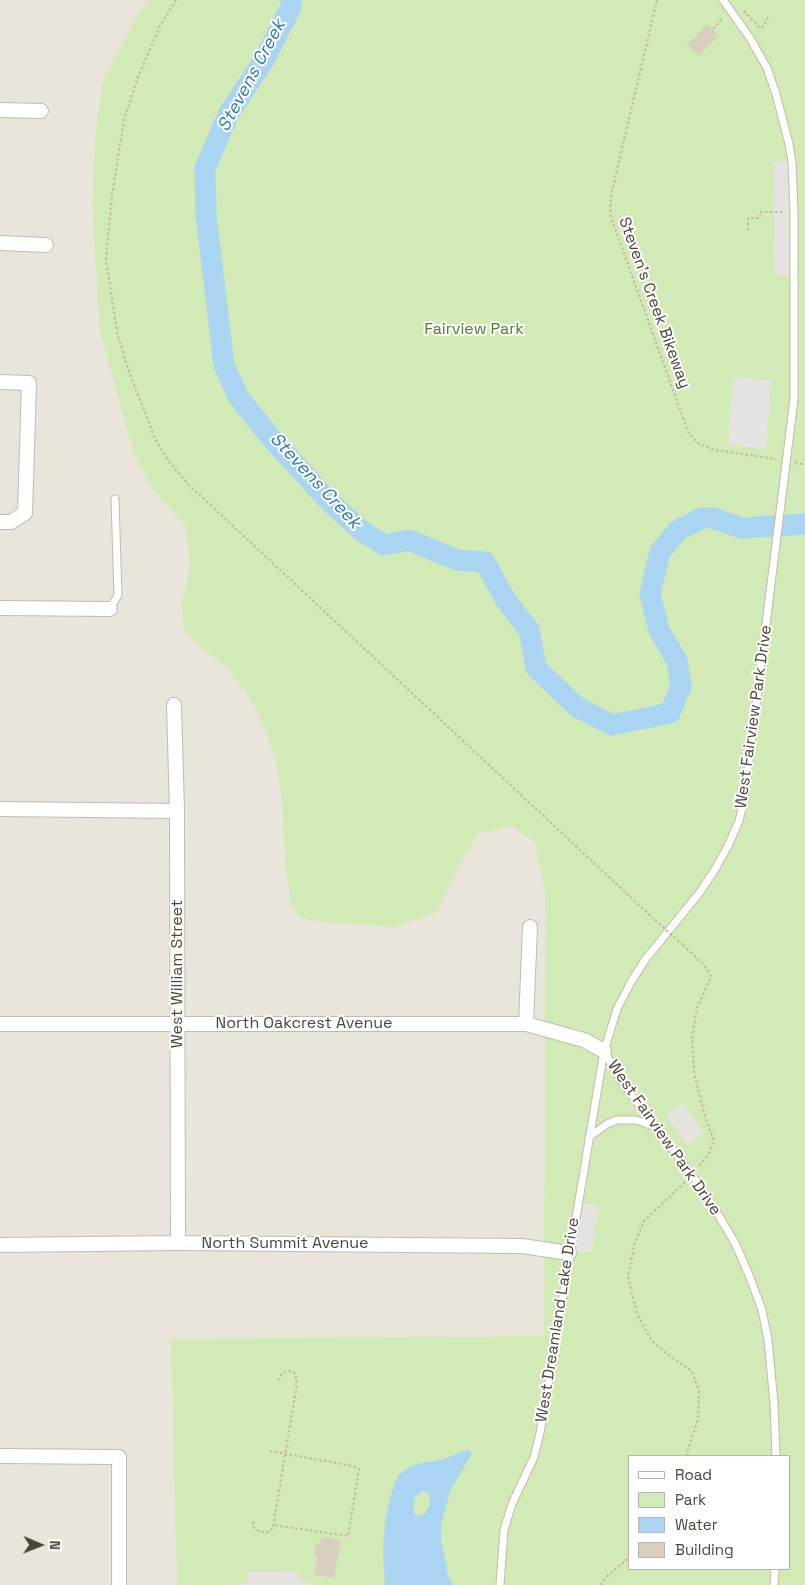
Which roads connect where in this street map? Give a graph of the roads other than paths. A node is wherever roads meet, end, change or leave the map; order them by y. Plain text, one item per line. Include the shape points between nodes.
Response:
1 (723, 0) edge
2 (0, 110) edge
3 (41, 111) dead end
4 (0, 243) edge
5 (46, 245) dead end
6 (0, 382) edge
7 (115, 499) dead end
8 (0, 522) edge
9 (0, 608) edge
10 (110, 609) joint
11 (174, 705) dead end
12 (0, 809) edge
13 (177, 811) junction
14 (530, 927) dead end
15 (178, 1023) junction
16 (0, 1024) edge
17 (526, 1024) junction
18 (604, 1051) junction
19 (655, 1127) junction
20 (589, 1137) junction
21 (178, 1243) junction
22 (0, 1245) edge
23 (569, 1253) junction
24 (776, 1455) edge
25 (0, 1456) edge
26 (775, 1570) edge
27 (119, 1585) edge
28 (500, 1585) edge
29 (774, 1585) edge

1 - 18 lane, West Fairview Park Drive via 767,68 791,153 795,379 788,461 739,821 700,892 631,982
2 - 3 street
4 - 5 street
6 - 8 street via 29,383 25,513 11,522
7 - 10 lane via 118,595
9 - 10 street
11 - 13 street, West William Street
12 - 13 street
13 - 15 street, West William Street
14 - 17 street
15 - 16 street, North Oakcrest Avenue
15 - 17 street, North Oakcrest Avenue
15 - 21 street, West William Street
17 - 18 street, North Oakcrest Avenue via 584,1040
18 - 19 lane, West Fairview Park Drive via 621,1081
18 - 20 lane, West Dreamland Lake Drive
19 - 20 lane via 636,1120 617,1120
19 - 24 lane, West Fairview Park Drive via 692,1175 735,1243 762,1310 771,1369
20 - 23 lane, West Dreamland Lake Drive
21 - 22 street, North Summit Avenue
21 - 23 street, North Summit Avenue via 522,1246
23 - 28 lane, West Dreamland Lake Drive via 540,1433 534,1457 504,1530
25 - 27 street via 119,1458
26 - 29 lane

